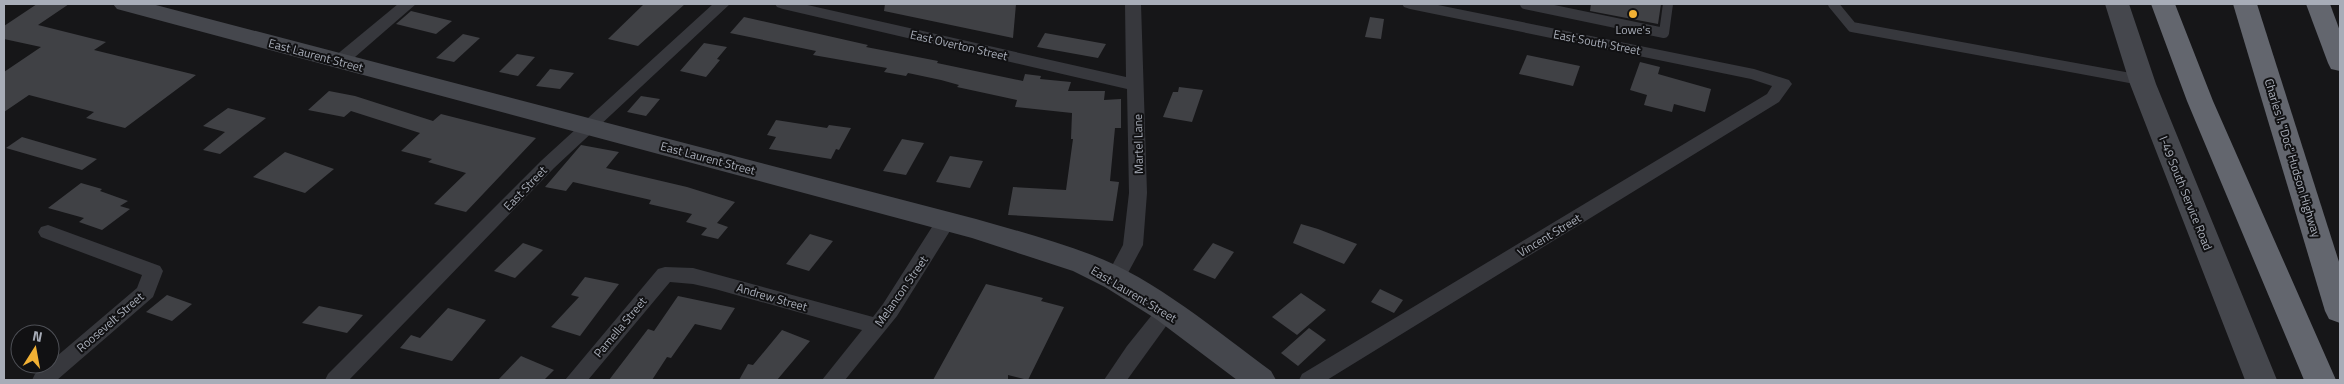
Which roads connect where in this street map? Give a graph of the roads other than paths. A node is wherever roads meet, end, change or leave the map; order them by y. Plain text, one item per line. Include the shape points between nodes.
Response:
1 (125, 4) edge
2 (408, 4) edge
3 (722, 4) edge
4 (783, 4) edge
5 (1133, 4) edge
6 (1410, 4) edge
7 (1526, 4) edge
8 (1668, 4) edge
9 (1833, 4) edge
10 (2117, 4) edge
11 (2163, 4) edge
12 (2245, 4) edge
13 (2318, 4) edge
14 (341, 60) junction
15 (2340, 63) edge
16 (2142, 80) junction
17 (1783, 84) joint
18 (1135, 85) junction
19 (588, 127) junction
20 (946, 221) junction
21 (48, 232) dead end
22 (666, 274) joint
23 (1115, 279) junction
24 (1167, 311) junction
25 (2340, 312) edge
26 (877, 326) junction
27 (42, 380) edge
28 (336, 380) edge
29 (576, 380) edge
30 (833, 380) edge
31 (1115, 380) edge
32 (1260, 380) edge
33 (1310, 380) edge
34 (2261, 380) edge
35 (2320, 380) edge

1 - 14 street, East Laurent Street
2 - 14 street
3 - 19 street, East Street
4 - 18 street, East Overton Street
5 - 18 street, Martel Lane
6 - 17 street, East South Street via 1754,74
7 - 8 lane via 1664,32
9 - 16 lane via 1852,27
10 - 16 street, I-49 South Service Road
11 - 35 highway via 2200,101
12 - 25 highway, Charles I. "Doc" Hudson Highway
13 - 15 highway
14 - 19 street, East Laurent Street
16 - 34 street, I-49 South Service Road
17 - 33 street, Vincent Street via 1773,98
18 - 23 street, Martel Lane via 1138,161 1133,245
19 - 20 street, East Laurent Street
19 - 28 street, East Street
20 - 23 street, East Laurent Street via 1083,263
20 - 26 street, Melancon Street
21 - 27 street, Roosevelt Street via 152,271 146,292
22 - 26 street, Andrew Street via 715,281
22 - 29 street, Pamella Street
23 - 24 street, East Laurent Street
24 - 31 street
24 - 32 street, East Laurent Street
26 - 30 street, Melancon Street

